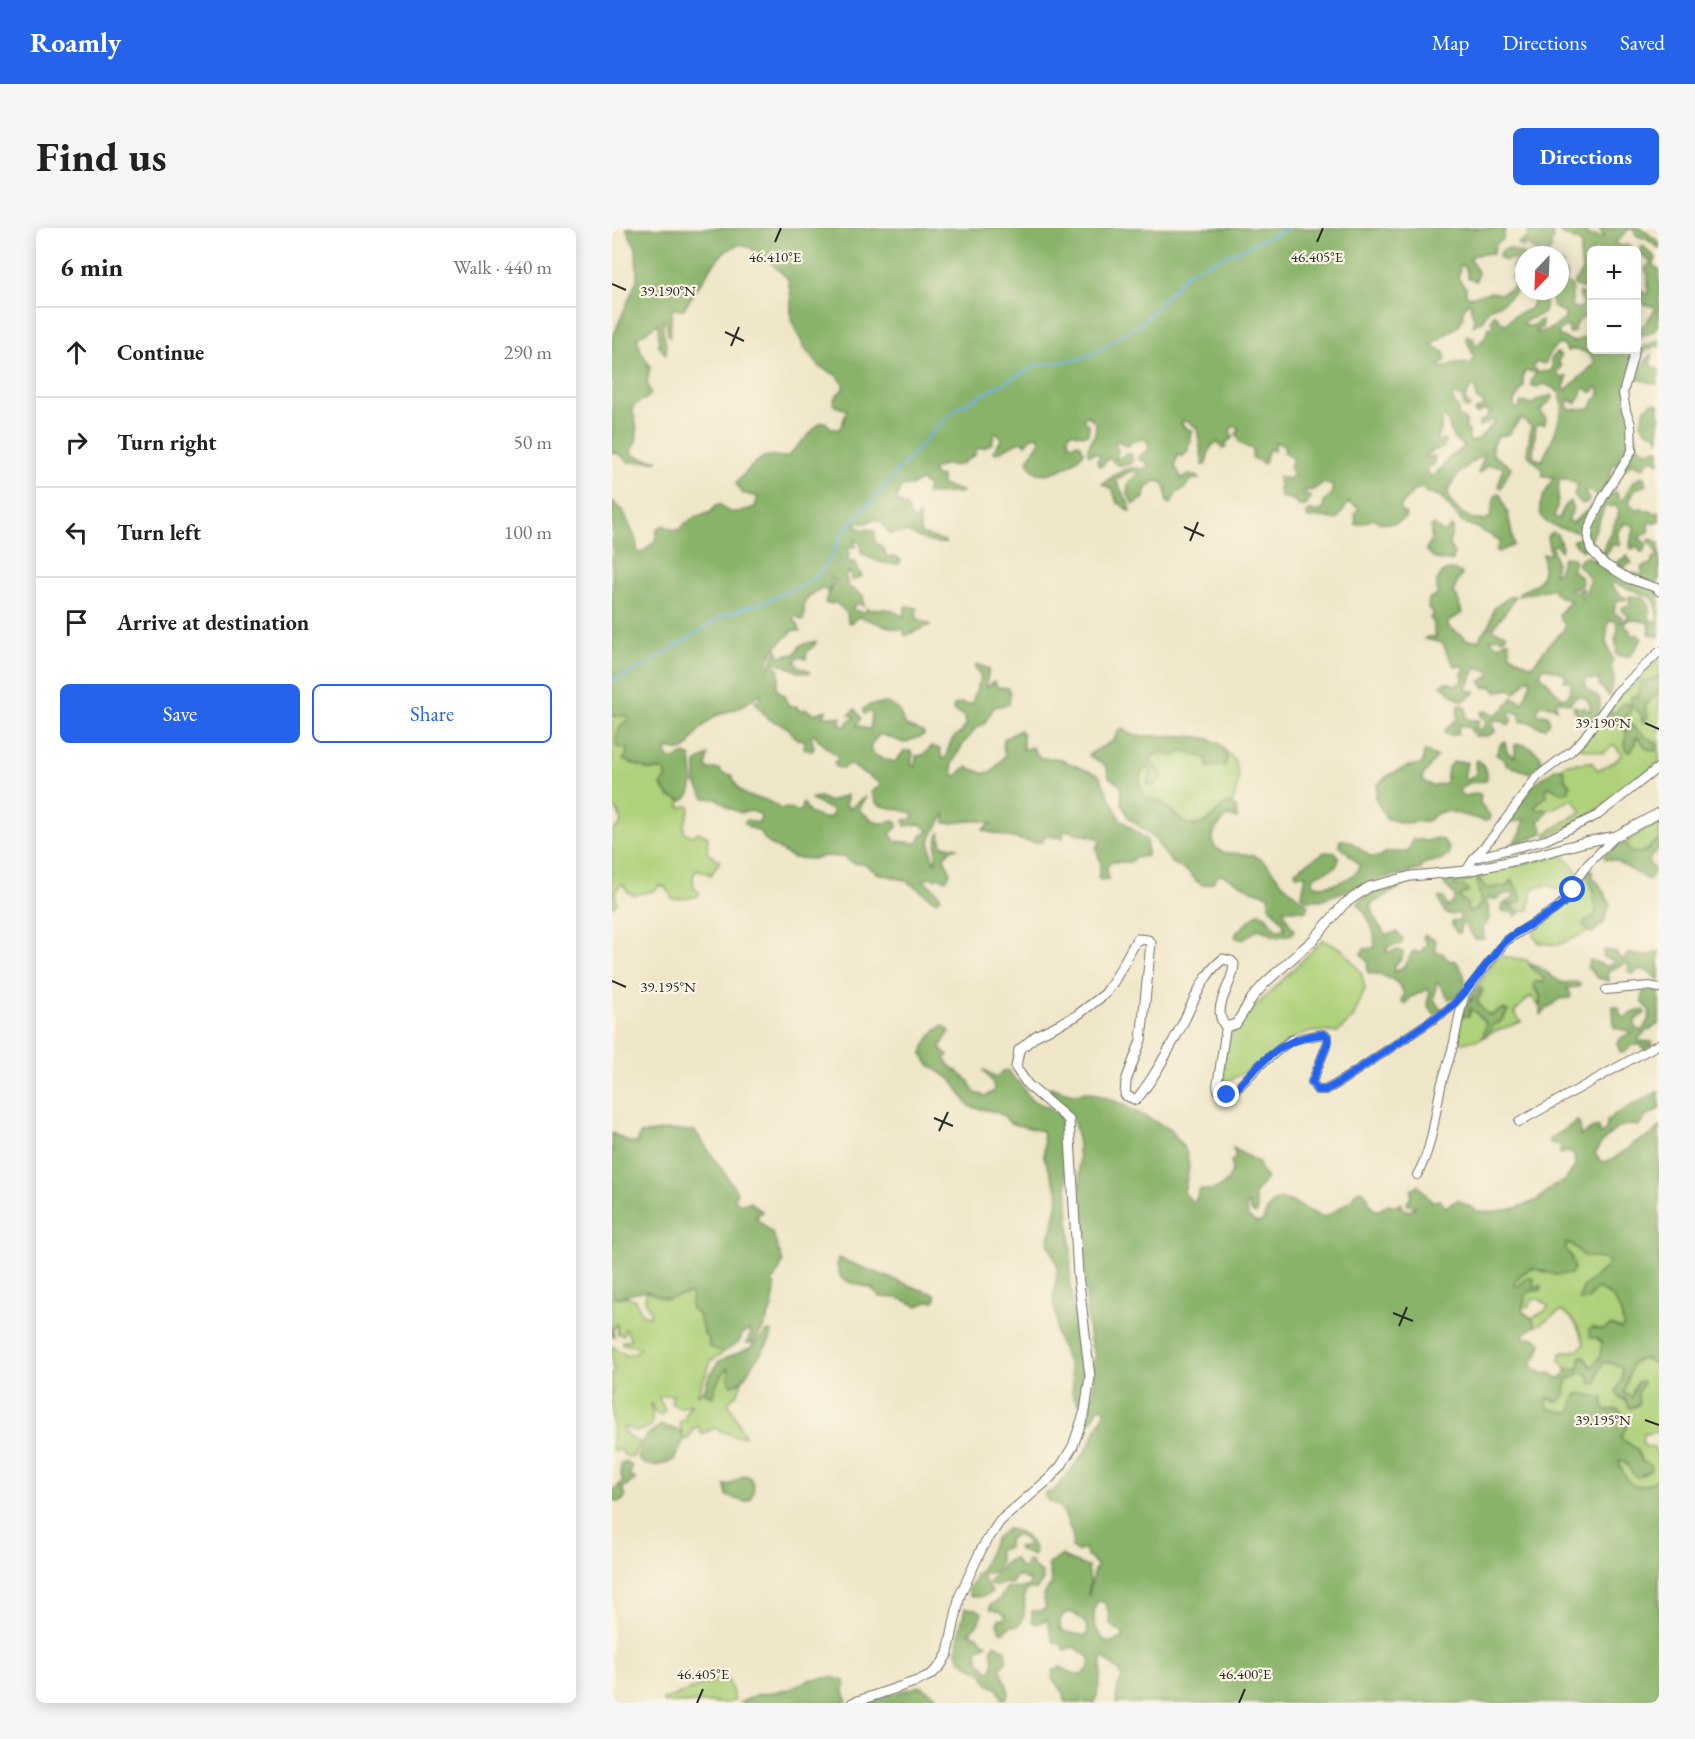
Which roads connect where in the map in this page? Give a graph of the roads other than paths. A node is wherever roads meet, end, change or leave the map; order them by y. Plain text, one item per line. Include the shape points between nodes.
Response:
1 (1634, 354) edge
2 (1658, 587) edge
3 (1659, 652) edge
4 (1659, 767) edge
5 (1659, 813) edge
6 (1616, 836) junction
7 (1474, 858) junction
8 (1466, 871) junction
9 (1659, 988) edge
10 (1606, 990) dead end
11 (1464, 995) junction
12 (1226, 1027) junction
13 (1659, 1044) edge
14 (1519, 1122) dead end
15 (1417, 1175) dead end
16 (852, 1703) edge

1 - 2 street via 1623,393 1631,424 1632,451 1602,500 1588,539 1591,550 1609,567 1629,579
3 - 7 street via 1617,692 1583,739 1537,777
4 - 7 street via 1598,815 1546,840
5 - 6 street
6 - 8 street
6 - 11 street via 1588,864 1568,898 1506,941
7 - 8 street
8 - 12 street via 1411,876 1369,887 1344,904 1314,939 1265,983 1236,1024
9 - 10 street
11 - 12 street via 1429,1023 1325,1090 1317,1090 1312,1082 1328,1042 1323,1034 1291,1040 1234,1092 1219,1092 1218,1073
11 - 15 street via 1429,1148
12 - 16 street via 1221,1011 1234,964 1223,959 1207,976 1143,1091 1136,1100 1125,1095 1126,1080 1141,1040 1149,972 1150,943 1137,939 1100,998 1019,1050 1016,1068 1028,1085 1070,1120 1078,1275 1090,1377 1084,1411 1073,1446 1061,1466 1000,1521 982,1548 960,1595 948,1653 932,1674
13 - 14 street

